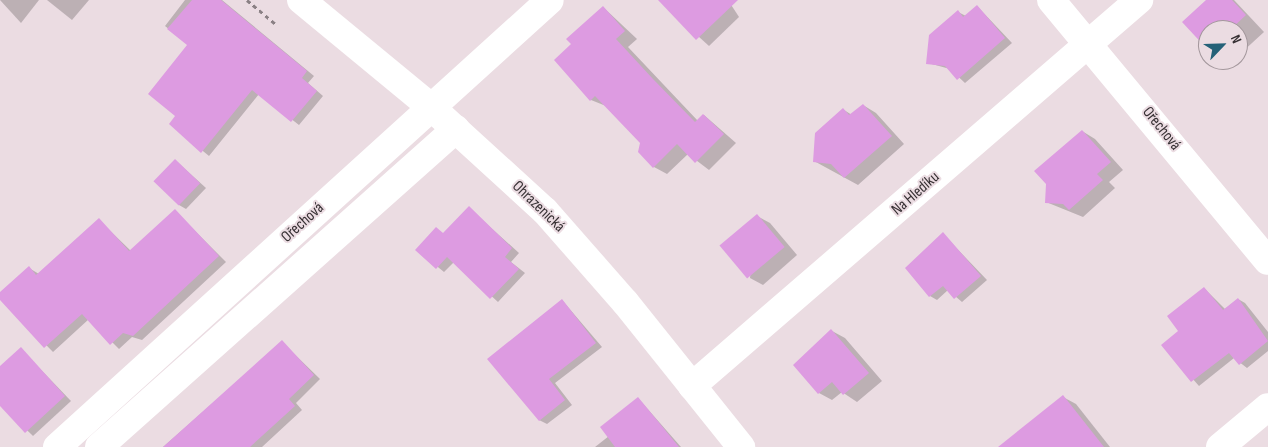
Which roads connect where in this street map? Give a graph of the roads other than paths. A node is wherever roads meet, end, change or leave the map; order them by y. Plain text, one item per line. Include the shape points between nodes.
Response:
1 (301, 0) edge
2 (550, 0) edge
3 (1051, 0) edge
4 (1138, 0) edge
5 (1091, 44) junction
6 (431, 107) junction
7 (456, 129) junction
8 (1268, 261) edge
9 (692, 386) junction
10 (1268, 407) edge
11 (57, 447) edge
12 (99, 447) edge
13 (741, 447) edge
14 (1220, 447) edge

1 - 6 street, Ohrazenická
2 - 6 street, Ořechová
3 - 5 street, Ořechová
4 - 5 street, Na Hledíku
5 - 8 street, Ořechová
5 - 9 street, Na Hledíku
6 - 7 street, Ohrazenická
6 - 11 street, Ořechová
7 - 9 street, Ohrazenická via 588,257
7 - 12 street, Ořechová
9 - 13 street, Ohrazenická
10 - 14 street

